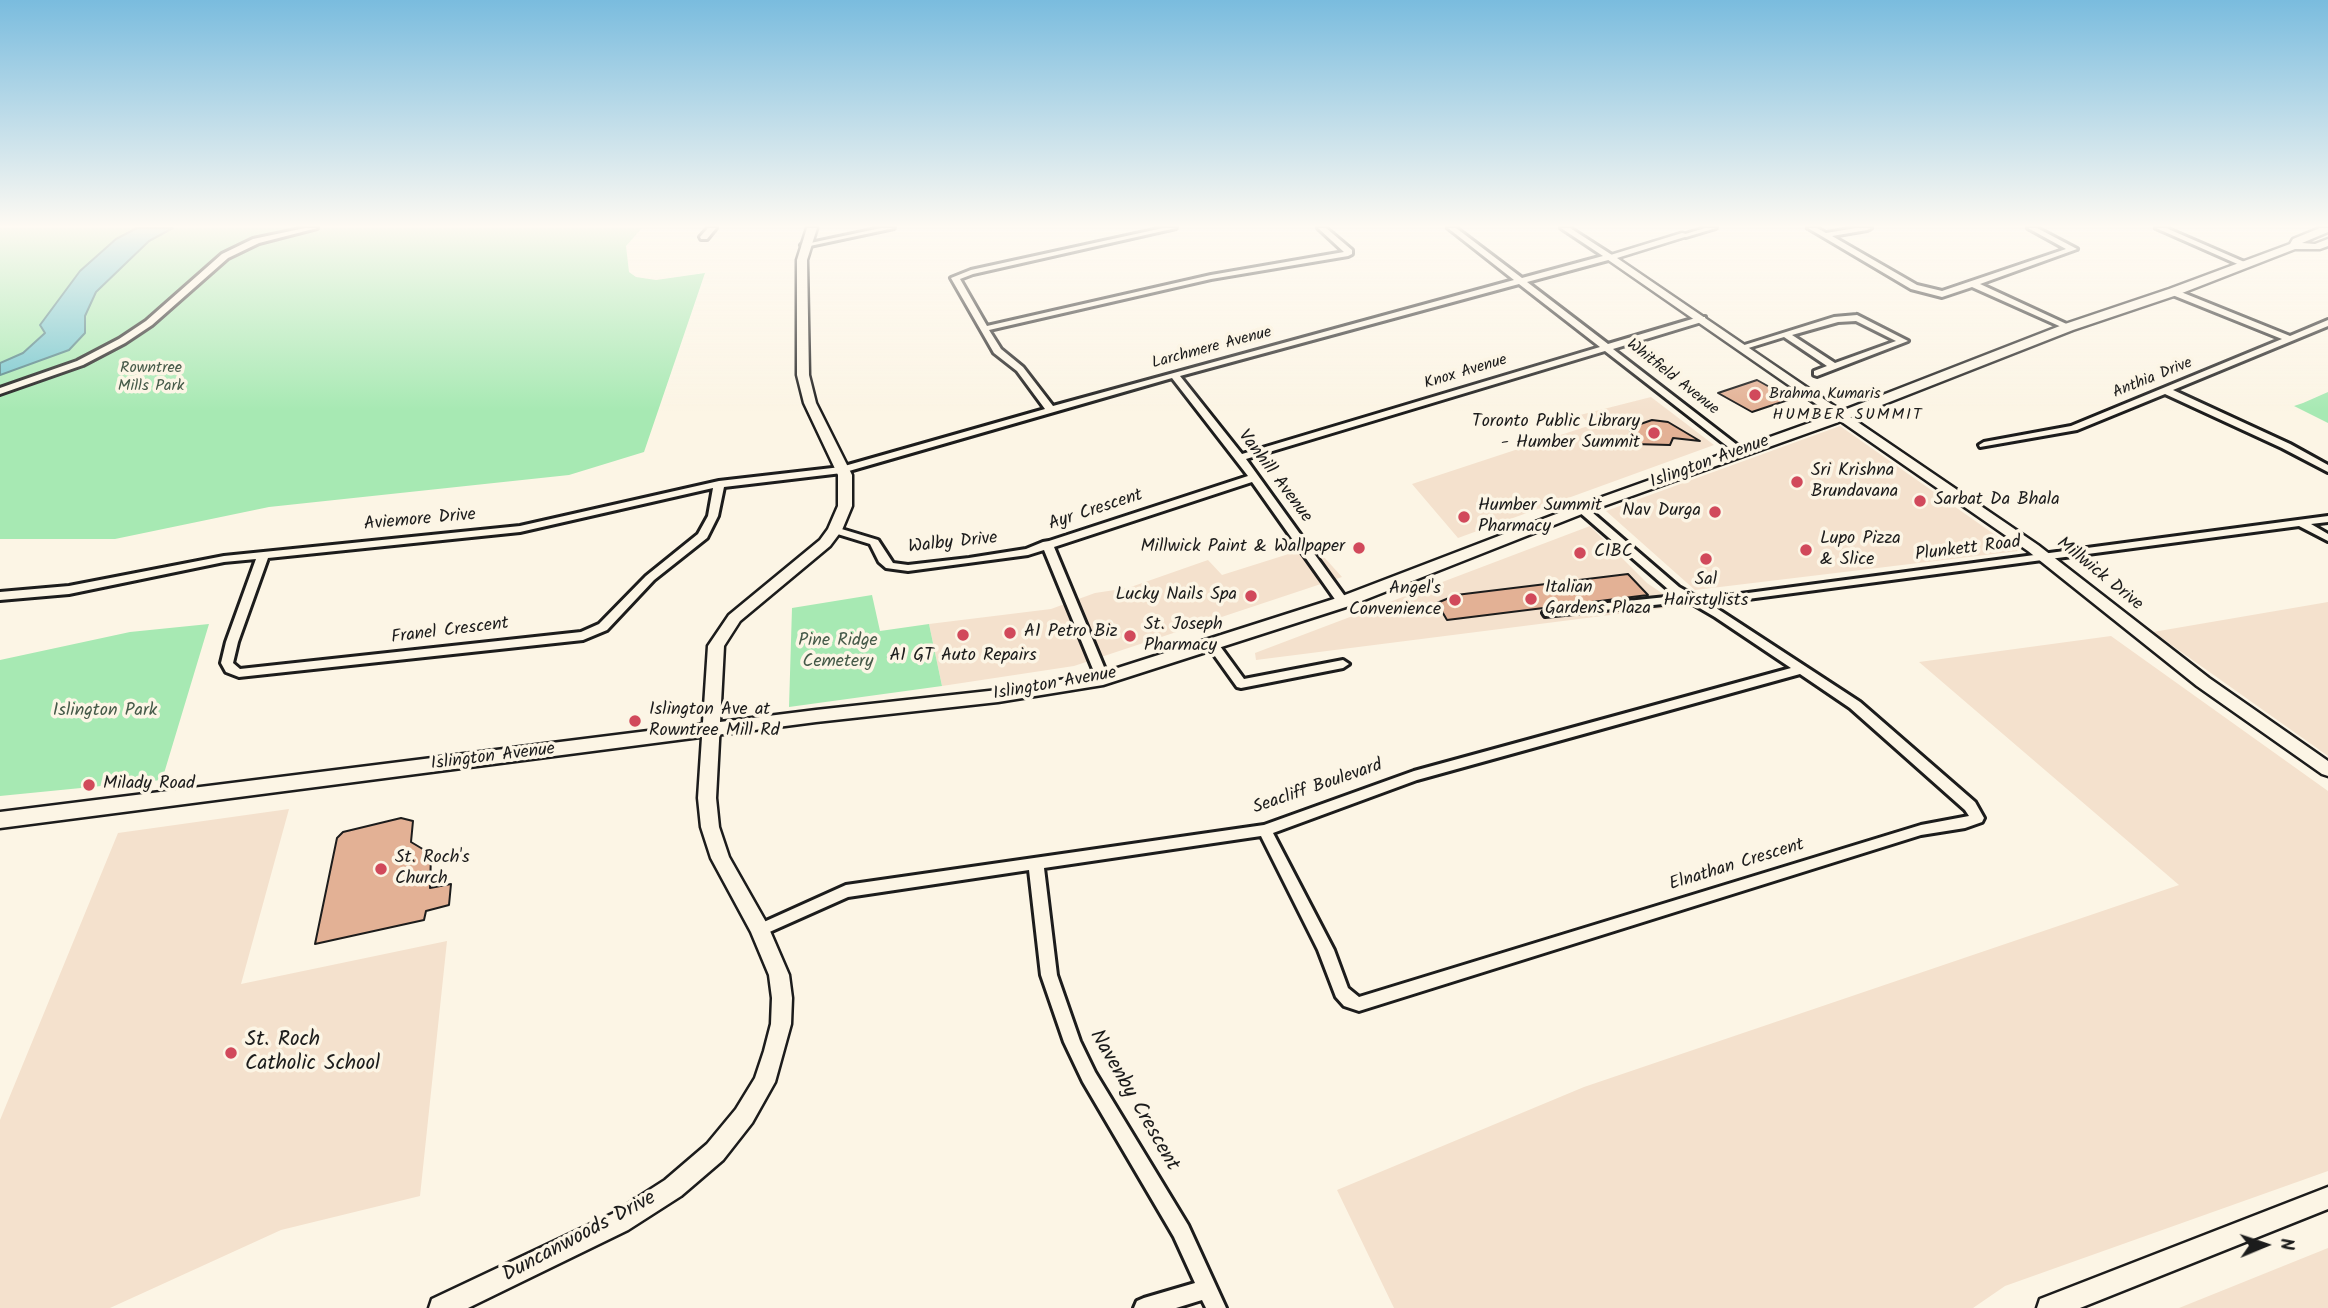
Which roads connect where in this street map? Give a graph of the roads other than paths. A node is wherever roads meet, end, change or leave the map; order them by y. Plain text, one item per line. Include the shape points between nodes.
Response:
1 (188, 289) edge
2 (803, 289) edge
3 (962, 289) edge
4 (1158, 289) edge
5 (1489, 289) edge
6 (1530, 289) edge
7 (1657, 289) edge
8 (1919, 289) edge
9 (1959, 289) edge
10 (1982, 289) edge
11 (2181, 289) edge
12 (2173, 292) junction
13 (1702, 319) junction
14 (2328, 323) edge
15 (2069, 327) junction
16 (984, 329) junction
17 (1786, 335) junction
18 (2291, 339) junction
19 (1607, 346) junction
20 (1742, 347) junction
21 (1834, 367) junction
22 (1817, 373) dead end
23 (1174, 375) junction
24 (0, 391) edge
25 (2168, 391) junction
26 (1052, 411) junction
27 (1843, 415) junction
28 (1984, 445) dead end
29 (1740, 451) junction
30 (1240, 458) junction
31 (2328, 468) edge
32 (842, 470) junction
33 (1253, 478) junction
34 (719, 484) junction
35 (1582, 509) junction
36 (2328, 519) edge
37 (2299, 522) junction
38 (835, 530) junction
39 (2328, 538) edge
40 (1047, 544) junction
41 (263, 555) junction
42 (2047, 558) junction
43 (0, 596) edge
44 (1695, 601) junction
45 (1343, 602) junction
46 (1549, 613) dead end
47 (1213, 645) junction
48 (1343, 664) dead end
49 (1803, 669) junction
50 (1103, 678) junction
51 (711, 730) junction
52 (2328, 770) edge
53 (0, 820) edge
54 (1265, 830) junction
55 (1036, 864) junction
56 (760, 930) junction
57 (2328, 1198) edge
58 (1207, 1289) junction
59 (471, 1301) edge
60 (441, 1308) edge
61 (1144, 1308) edge
62 (1216, 1308) edge
63 (2049, 1308) edge

1 - 24 street via 122,341 80,363
2 - 32 street via 805,389
3 - 16 street
4 - 16 street
5 - 23 street, Larchmere Avenue
6 - 19 street, Whitfield Avenue
7 - 13 street, Millwick Drive
8 - 9 street via 1942,294
10 - 15 street
11 - 12 main road, Islington Avenue
12 - 15 main road, Islington Avenue
12 - 18 street
13 - 19 street, Knox Avenue
13 - 20 street, Millwick Drive
14 - 18 street, Anthia Drive
15 - 27 main road, Islington Avenue
16 - 26 street via 997,351 1020,369
17 - 20 street
17 - 21 street
17 - 21 street via 1837,318 1857,318 1904,341
18 - 25 street, Anthia Drive
19 - 29 street, Whitfield Avenue
19 - 30 street, Knox Avenue
20 - 27 street, Millwick Drive
21 - 22 street
23 - 26 street, Larchmere Avenue
23 - 30 street, Vanhill Avenue
25 - 28 street, Anthia Drive via 2074,428
25 - 31 street
26 - 32 street, Larchmere Avenue
27 - 29 main road, Islington Avenue
27 - 42 street, Millwick Drive
29 - 35 main road, Islington Avenue
30 - 33 street, Vanhill Avenue
32 - 34 street, Aviemore Drive
32 - 38 street via 847,492
33 - 40 street, Ayr Crescent
33 - 45 street, Vanhill Avenue
34 - 41 street, Aviemore Drive via 520,529
34 - 41 street, Franel Crescent via 713,516 703,536 650,578 603,627 583,636 239,673 227,663
35 - 44 street, Elnathan Crescent via 1675,590
35 - 45 main road, Islington Avenue
36 - 37 street, Plunkett Road
37 - 39 street
37 - 42 street, Plunkett Road
38 - 40 street, Walby Drive via 874,542 885,562 898,567 1004,556
38 - 51 street, Duncanwoods Drive via 809,558 752,601 723,633 716,646
40 - 50 street, Ayr Crescent
41 - 43 street, Aviemore Drive via 192,564 69,590
42 - 44 street, Plunkett Road
42 - 52 street, Millwick Drive via 2203,682
44 - 46 street via 1673,599
44 - 49 street, Elnathan Crescent
45 - 47 main road, Islington Avenue
47 - 48 street via 1241,684
47 - 50 main road, Islington Avenue
49 - 54 street, Seacliff Boulevard via 1414,776
49 - 54 street, Elnathan Crescent via 1855,705 1970,806 1977,818 1921,830 1359,1004 1342,992 1326,950
50 - 51 main road, Islington Avenue via 1026,692
51 - 53 main road, Islington Avenue
51 - 56 street, Duncanwoods Drive via 707,799 711,835
54 - 55 street, Seacliff Boulevard
55 - 56 street, Seacliff Boulevard via 846,891
55 - 58 street, Navenby Crescent via 1049,975 1072,1042 1181,1231
56 - 59 street, Duncanwoods Drive via 779,975 781,1024 764,1082 744,1116 715,1152 673,1188 620,1222
57 - 63 street
58 - 61 street
58 - 62 street, Navenby Crescent
59 - 60 street, Duncanwoods Drive

